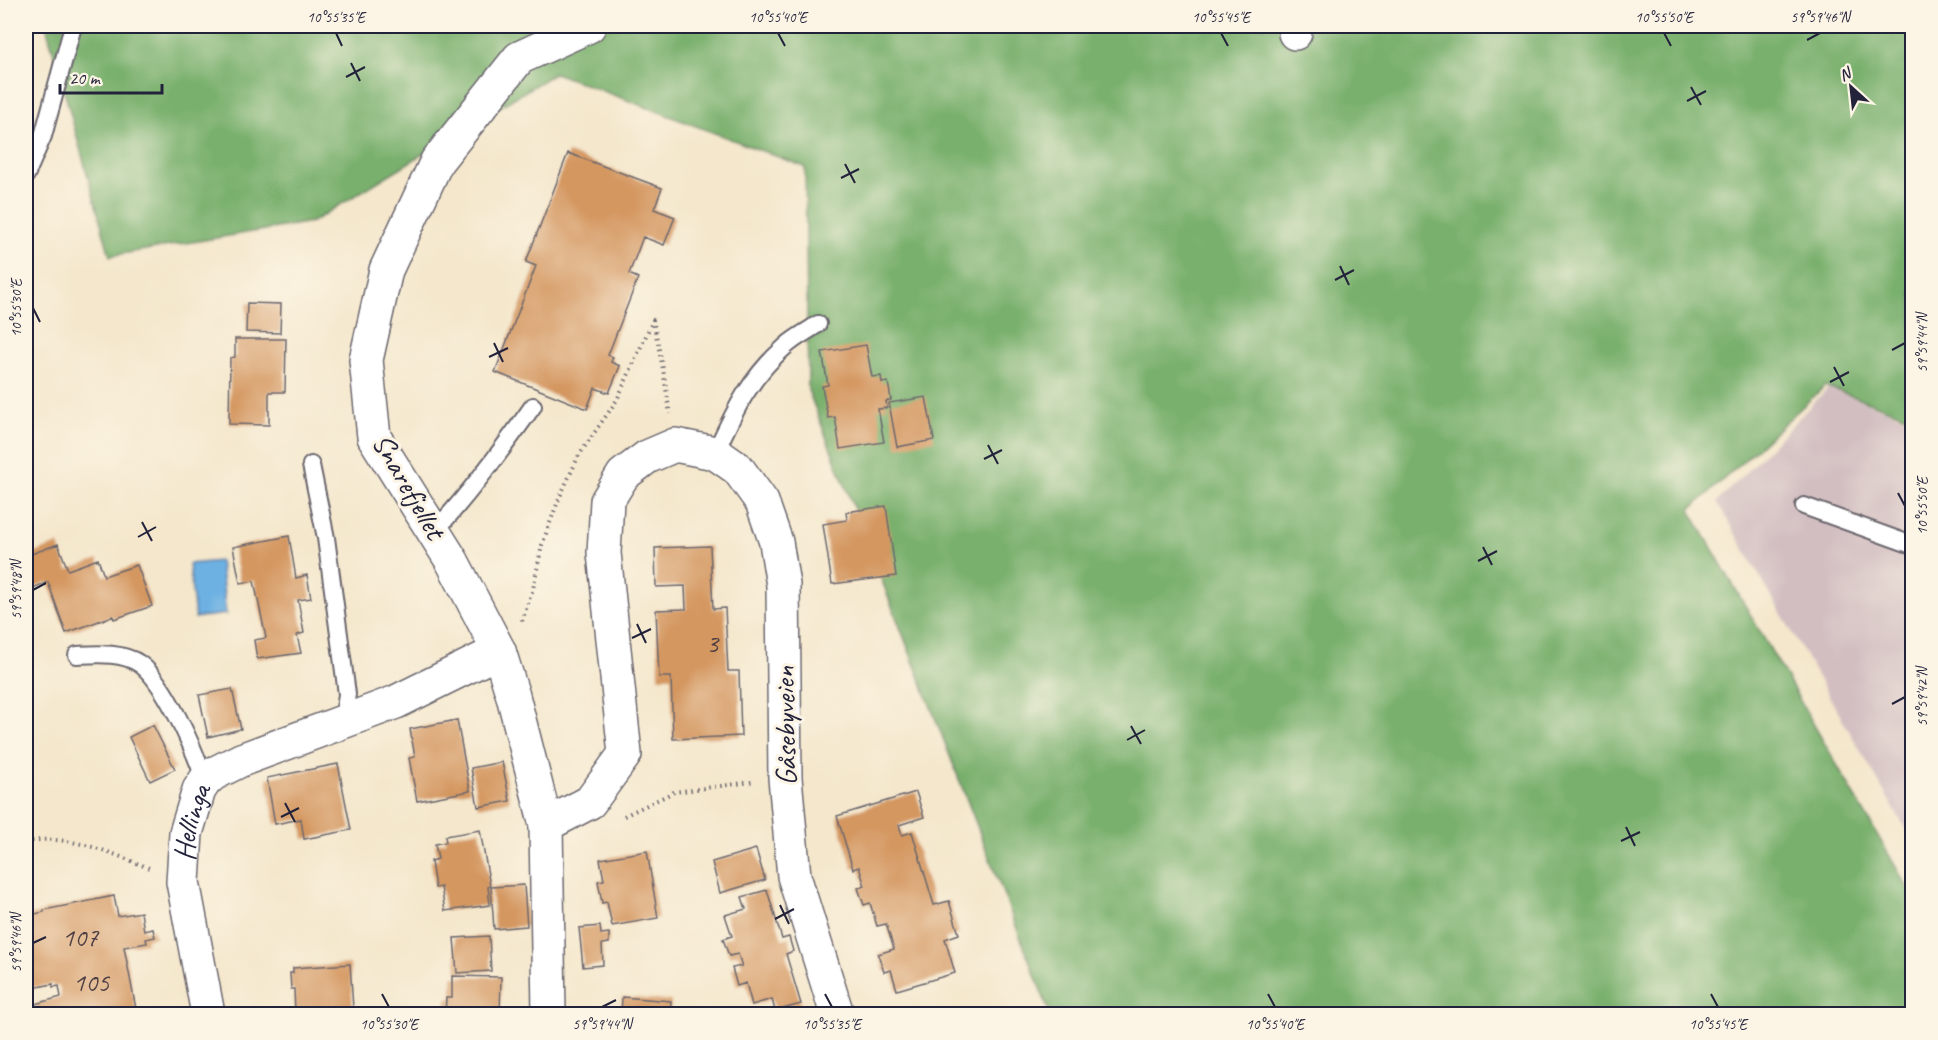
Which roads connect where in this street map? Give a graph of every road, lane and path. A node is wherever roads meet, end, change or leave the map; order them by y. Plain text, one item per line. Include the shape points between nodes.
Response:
1 (73, 26) edge
2 (589, 26) edge
3 (26, 175) edge
4 (818, 324) dead end
5 (533, 405) dead end
6 (715, 453) junction
7 (311, 465) dead end
8 (1804, 506) dead end
9 (434, 532) junction
10 (1912, 544) edge
11 (500, 651) junction
12 (77, 655) dead end
13 (343, 723) junction
14 (785, 778) junction
15 (205, 781) junction
16 (619, 819) dead end
17 (546, 825) junction
18 (26, 842) edge
19 (183, 882) junction
20 (208, 1014) edge
21 (549, 1014) edge
22 (837, 1014) edge

1 - 3 lane via 43,136
2 - 9 street, Snarefjellet via 519,58 437,161 386,270 366,360 374,437
4 - 6 lane via 788,343 758,374
5 - 9 lane via 499,456
6 - 14 street, Gåsebyveien via 738,468 762,502 776,542 783,585
6 - 17 street, Gåsebyveien via 675,445 647,457 623,475 607,501 604,554 625,754 590,802
7 - 13 lane via 326,538 347,694
8 - 10 lane
9 - 11 street, Snarefjellet
11 - 13 street, Hellinga via 396,702
11 - 17 street, Snarefjellet
12 - 15 lane via 123,656 141,664 158,683 181,724
13 - 15 street, Hellinga via 241,760
14 - 16 path via 674,792
14 - 22 street, Gåsebyveien via 794,876
15 - 19 street, Hellinga via 186,833
17 - 21 street, Snarefjellet
18 - 19 path via 74,842
19 - 20 street, Hellinga

